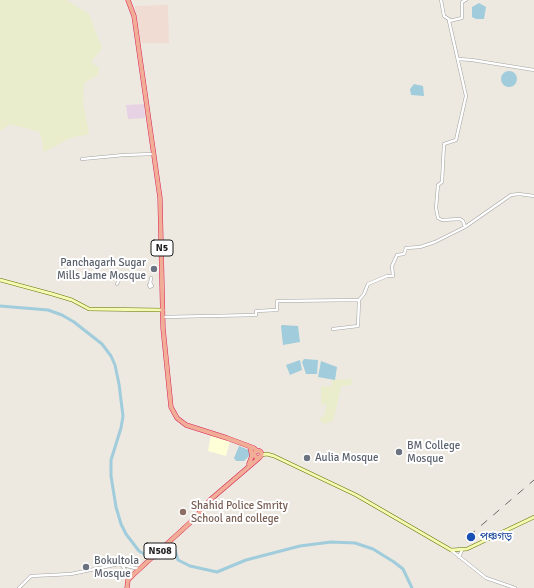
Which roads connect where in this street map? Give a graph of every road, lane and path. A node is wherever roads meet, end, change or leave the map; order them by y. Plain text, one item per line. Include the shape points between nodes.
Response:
1 (128, 0) edge
2 (441, 0) edge
3 (466, 0) edge
4 (450, 20) junction
5 (458, 62) junction
6 (534, 70) edge
7 (154, 154) junction
8 (82, 159) dead end
9 (534, 196) edge
10 (465, 227) junction
11 (120, 278) dead end
12 (151, 278) dead end
13 (0, 280) edge
14 (117, 284) dead end
15 (150, 284) dead end
16 (359, 300) junction
17 (163, 310) junction
18 (163, 317) junction
19 (333, 329) dead end
20 (250, 449) junction
21 (258, 454) junction
22 (249, 465) junction
23 (534, 517) edge
24 (451, 550) junction
25 (462, 550) junction
26 (458, 557) junction
27 (122, 565) junction
28 (139, 569) junction
29 (130, 578) junction
30 (19, 588) edge
31 (127, 588) edge
32 (515, 588) edge

1 - 7 highway, N5 via 134,16
2 - 4 street via 444,16
3 - 4 street via 462,2 462,18
4 - 5 street
5 - 6 street via 459,59 472,60
5 - 10 street via 466,96 456,140 444,144 442,182 438,185 436,208 438,218 460,220
7 - 8 street
7 - 17 highway, N5 via 161,208
9 - 10 street via 510,196
10 - 16 street via 435,242 406,248 404,254 397,255 392,266 393,276 368,284
11 - 14 street
12 - 15 street
13 - 17 main road via 72,300 89,309
16 - 18 street via 277,301 277,310 256,311 256,315
16 - 19 street via 358,326
17 - 18 highway, N5
18 - 20 highway, N5 via 170,398 175,415 188,426 227,438
20 - 21 highway
20 - 22 highway via 252,456
21 - 22 highway, N508
21 - 24 main road via 270,454 356,495
22 - 28 highway, N508
23 - 25 main road
24 - 25 main road
24 - 26 street
25 - 26 street
26 - 32 street via 486,578
27 - 28 street
27 - 29 street
27 - 30 street via 71,574 31,576
28 - 29 highway, N508
29 - 31 highway

